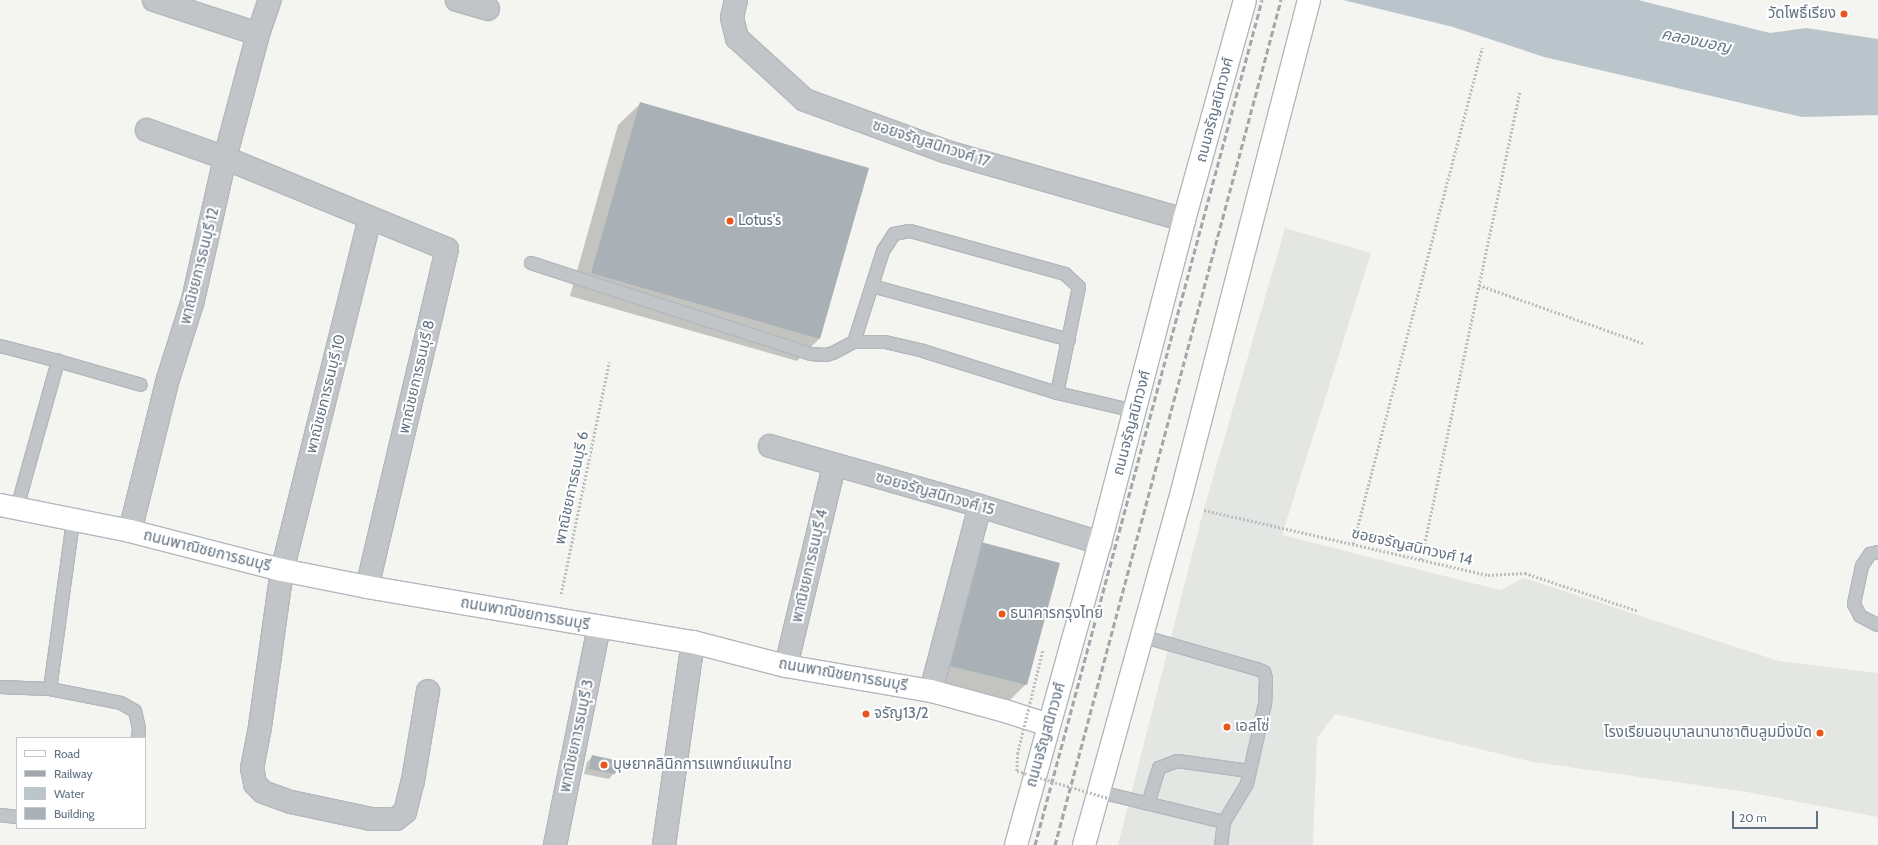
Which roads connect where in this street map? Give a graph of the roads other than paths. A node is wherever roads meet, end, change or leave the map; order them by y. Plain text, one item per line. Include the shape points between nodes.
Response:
1 (154, 0) edge
2 (270, 0) edge
3 (457, 0) edge
4 (736, 0) edge
5 (1245, 0) edge
6 (1309, 0) edge
7 (488, 9) dead end
8 (258, 34) junction
9 (147, 130) dead end
10 (225, 158) junction
11 (370, 218) junction
12 (1184, 220) junction
13 (531, 263) dead end
14 (872, 286) junction
15 (1069, 340) junction
16 (854, 342) junction
17 (0, 346) edge
18 (58, 361) junction
19 (141, 385) dead end
20 (1057, 393) junction
21 (1135, 411) junction
22 (770, 446) dead end
23 (834, 466) junction
24 (8, 506) edge
25 (980, 506) junction
26 (72, 520) junction
27 (130, 531) junction
28 (1100, 543) junction
29 (1878, 552) edge
30 (282, 570) junction
31 (367, 586) junction
32 (1878, 626) edge
33 (599, 627) junction
34 (1141, 636) junction
35 (693, 642) junction
36 (786, 666) junction
37 (0, 687) edge
38 (50, 689) junction
39 (428, 690) dead end
40 (931, 691) junction
41 (1049, 725) junction
42 (138, 737) edge
43 (1249, 771) junction
44 (1107, 796) junction
45 (1148, 804) junction
46 (0, 815) edge
47 (16, 817) edge
48 (1224, 822) junction
49 (555, 845) edge
50 (664, 845) edge
51 (1016, 845) edge
52 (1084, 845) edge
53 (1221, 845) edge

1 - 8 street
2 - 8 street, พาณิชยการธนบุรี 12
3 - 7 street
4 - 12 street, ซอยจรัญสนิทวงศ์ 17 via 732,18 737,38 805,100 944,151
5 - 12 main road, ถนนจรัญสนิทวงศ์
6 - 34 main road via 1179,504
8 - 10 street, พาณิชยการธนบุรี 12
9 - 10 street
10 - 11 street
10 - 27 street, พาณิชยการธนบุรี 12 via 193,300 168,379
11 - 30 street, พาณิชยการธนบุรี 10
11 - 31 street, พาณิชยการธนบุรี 8 via 448,249
12 - 21 main road, ถนนจรัญสนิทวงศ์
13 - 16 lane via 811,354 826,355
14 - 15 lane
14 - 15 lane via 883,251 894,234 910,232 1065,274 1079,287
14 - 16 lane
15 - 20 lane
16 - 20 lane via 885,342 923,351
17 - 18 lane
18 - 19 lane
18 - 24 lane
20 - 21 lane
21 - 28 main road, ถนนจรัญสนิทวงศ์
22 - 23 street, ซอยจรัญสนิทวงศ์ 15
23 - 25 street, ซอยจรัญสนิทวงศ์ 15
23 - 36 street, พาณิชยการธนบุรี 4
24 - 26 main road, ถนนพาณิชยการธนบุรี
25 - 28 street, ซอยจรัญสนิทวงศ์ 15
25 - 40 street
26 - 27 main road, ถนนพาณิชยการธนบุรี
26 - 38 lane
27 - 30 main road, ถนนพาณิชยการธนบุรี
28 - 41 main road, ถนนจรัญสนิทวงศ์
29 - 32 lane via 1870,554 1862,566 1854,604 1860,616
30 - 31 main road, ถนนพาณิชยการธนบุรี
30 - 39 street, พาณิชยการธนบุรี 10 via 252,768 255,784 262,792 290,802 371,819 396,819 405,812 413,780
31 - 33 main road, ถนนพาณิชยการธนบุรี
33 - 35 main road, ถนนพาณิชยการธนบุรี
33 - 49 street, พาณิชยการธนบุรี 3
34 - 43 lane via 1264,672 1265,704
34 - 44 main road
35 - 36 main road, ถนนพาณิชยการธนบุรี
35 - 50 street
36 - 40 main road, ถนนพาณิชยการธนบุรี
37 - 38 lane
38 - 42 lane via 121,702 135,711
40 - 41 main road, ถนนพาณิชยการธนบุรี
41 - 51 main road, ถนนจรัญสนิทวงศ์
43 - 45 lane via 1177,761 1159,768
43 - 48 lane via 1246,784
44 - 45 lane
44 - 52 main road
45 - 48 lane
46 - 47 lane
48 - 53 lane

